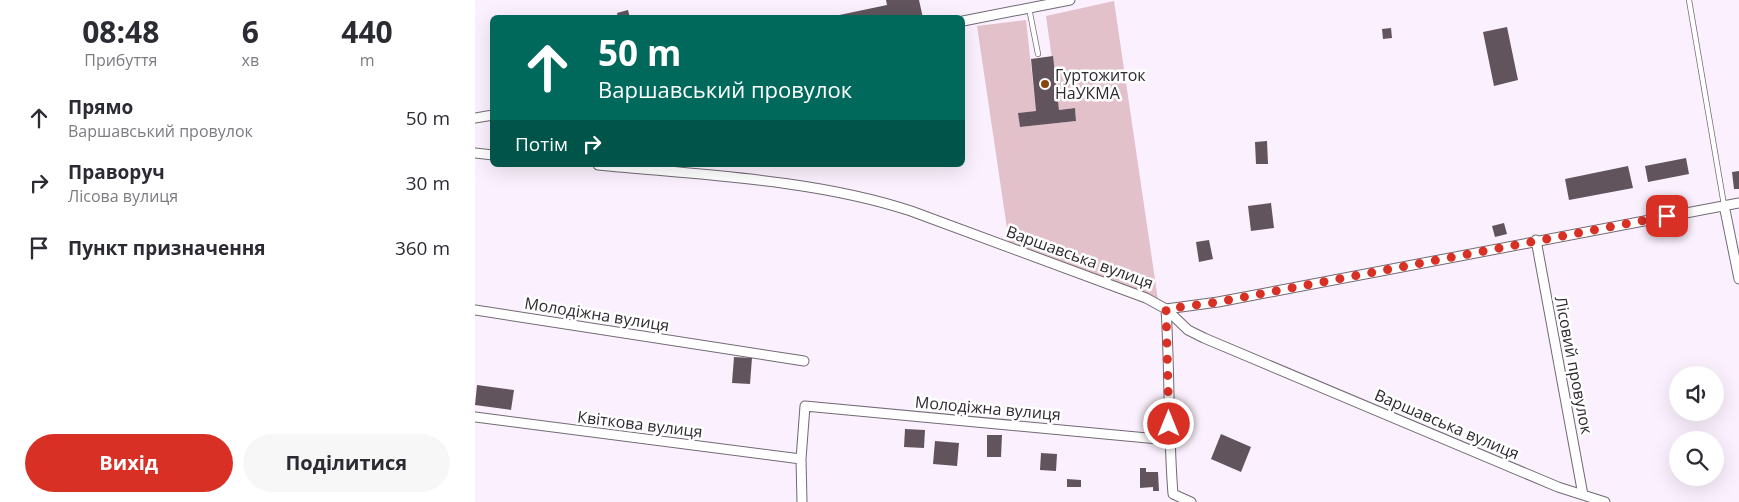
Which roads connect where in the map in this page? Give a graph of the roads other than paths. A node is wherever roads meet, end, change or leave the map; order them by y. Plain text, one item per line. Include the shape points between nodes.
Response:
1 (1070, 0) edge
2 (1689, 0) edge
3 (1029, 8) junction
4 (965, 21) edge
5 (1038, 54) dead end
6 (490, 116) edge
7 (475, 118) edge
8 (475, 153) edge
9 (490, 155) edge
10 (620, 167) edge
11 (1739, 203) edge
12 (1724, 205) junction
13 (1536, 240) junction
14 (1739, 279) edge
15 (1166, 309) junction
16 (475, 310) edge
17 (804, 361) dead end
18 (475, 417) edge
19 (1169, 440) junction
20 (801, 459) junction
21 (1583, 495) junction
22 (1173, 498) edge
23 (802, 502) edge
24 (1191, 502) edge
25 (1605, 502) edge

1 - 3 street
2 - 12 lane
3 - 4 street
3 - 5 lane
6 - 7 street
8 - 9 street
10 - 15 street, Варшавська вулиця via 729,177 874,200 1131,292
11 - 12 street
12 - 13 street
12 - 14 street
13 - 15 street via 1218,302
13 - 21 street, Лісовий провулок
15 - 19 street
15 - 21 street, Варшавська вулиця via 1182,325 1204,338
16 - 17 street, Молодіжна вулиця
18 - 20 street, Квіткова вулиця
19 - 20 street, Молодіжна вулиця via 805,406
19 - 22 street
20 - 23 street
21 - 25 street, Варшавська вулиця
22 - 24 street

